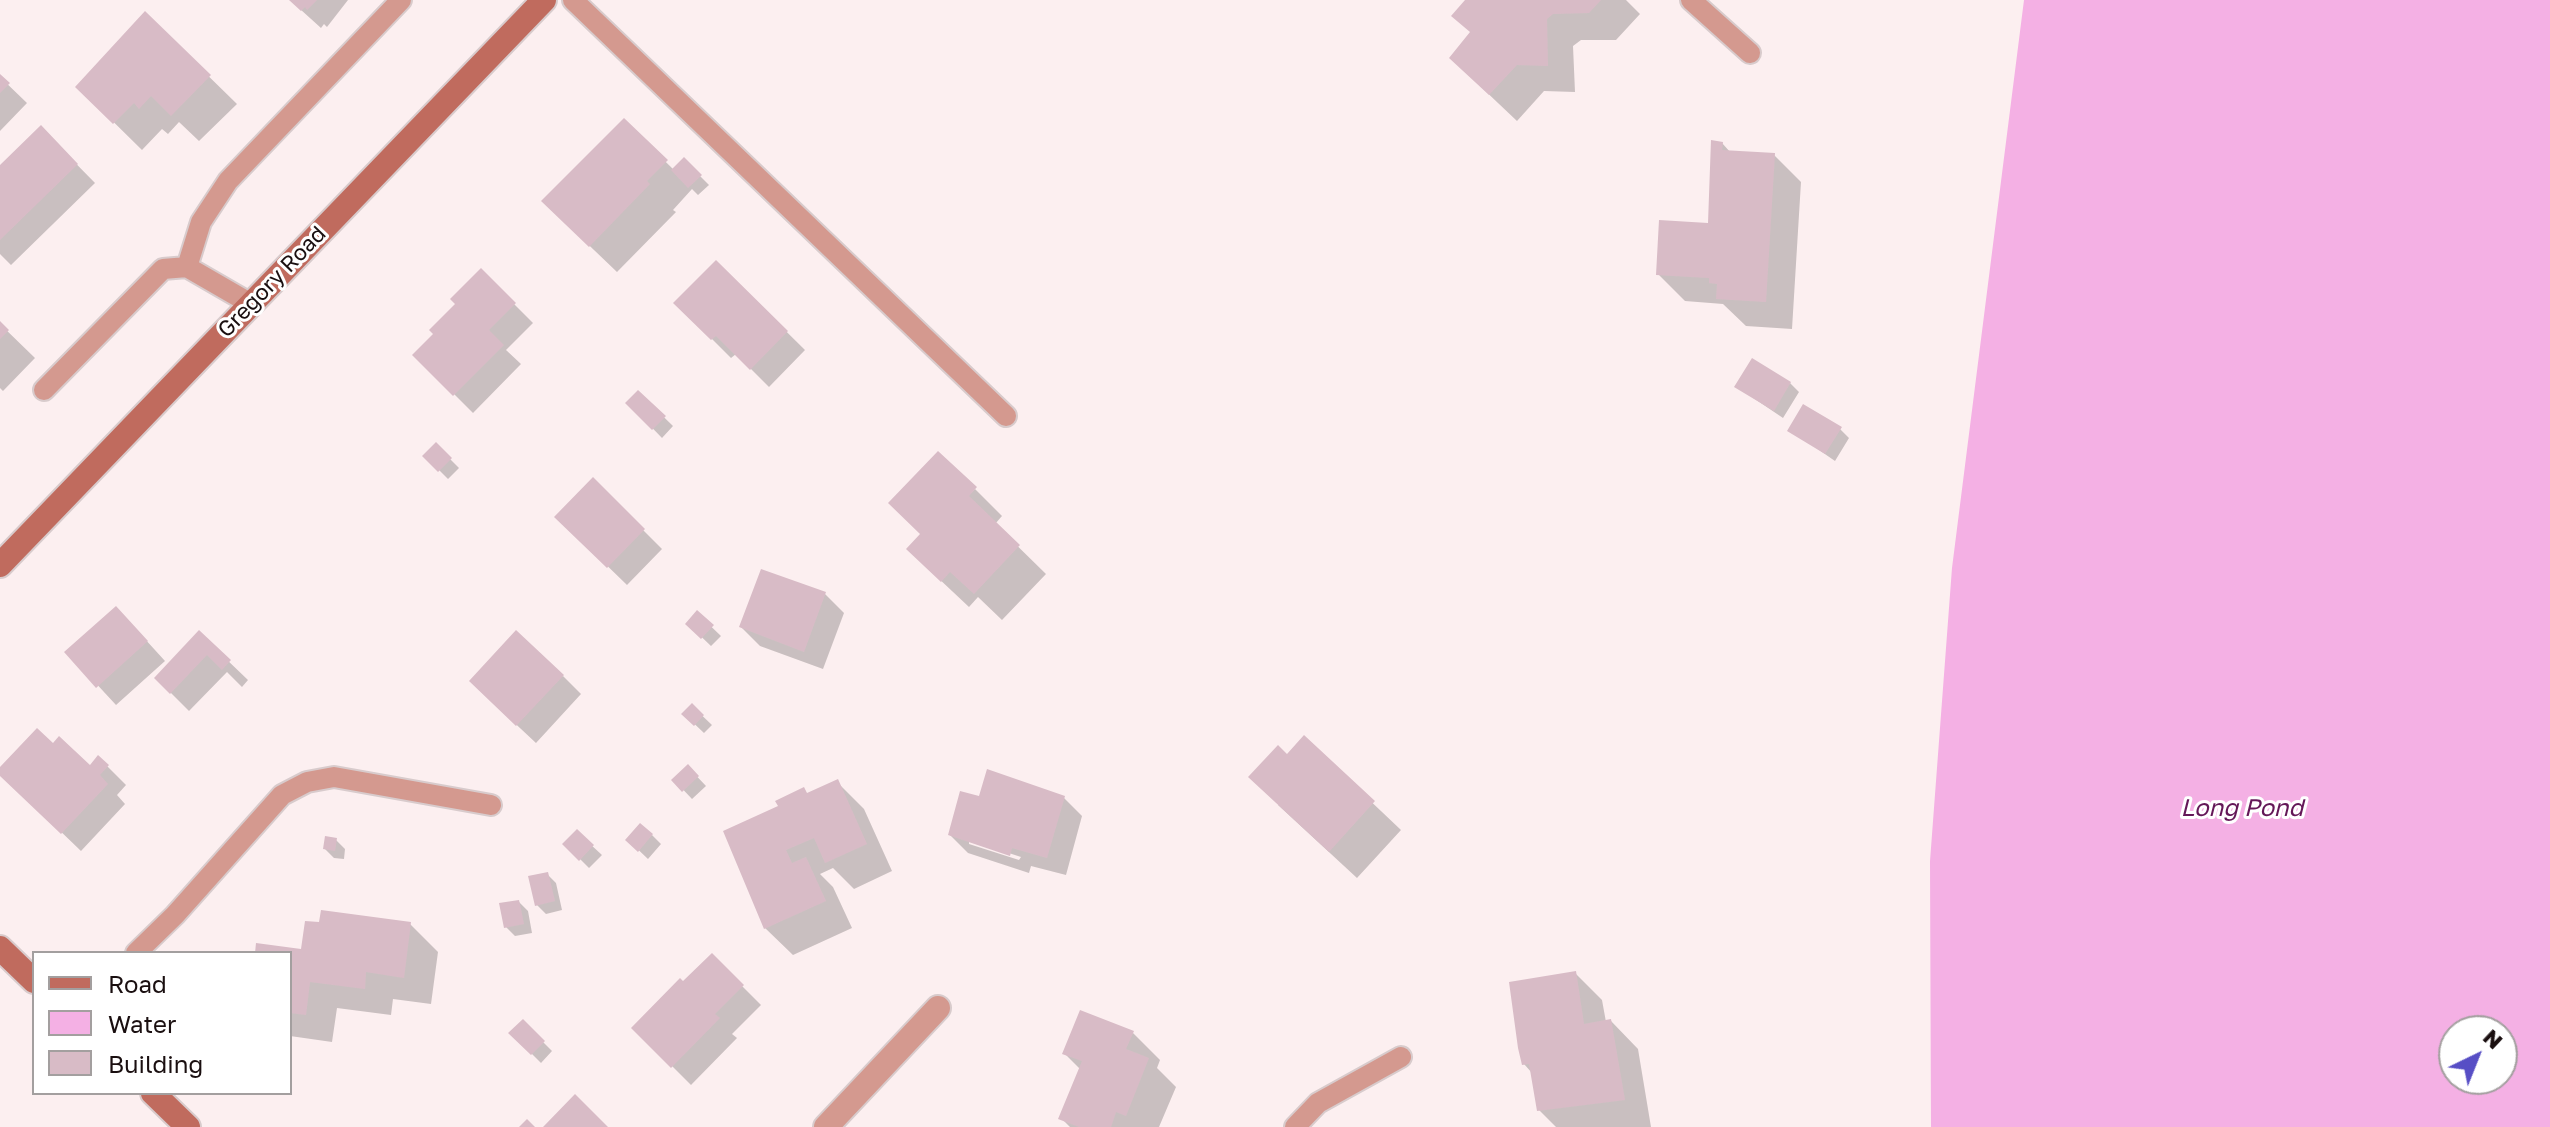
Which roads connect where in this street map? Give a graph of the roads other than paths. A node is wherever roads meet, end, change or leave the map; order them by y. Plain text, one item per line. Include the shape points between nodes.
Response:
1 (401, 0) edge
2 (544, 0) edge
3 (573, 0) edge
4 (1691, 0) edge
5 (1750, 53) dead end
6 (187, 267) junction
7 (251, 304) junction
8 (44, 390) dead end
9 (1006, 416) dead end
10 (0, 565) edge
11 (491, 805) dead end
12 (0, 948) edge
13 (138, 951) edge
14 (32, 979) edge
15 (938, 1008) dead end
16 (1401, 1057) dead end
17 (155, 1095) edge
18 (188, 1127) edge
19 (826, 1127) edge
20 (1295, 1127) edge

1 - 6 lane via 228,181 201,222
2 - 7 street, Gregory Road
3 - 9 lane
4 - 5 lane
6 - 7 lane
6 - 8 lane via 163,269
7 - 10 street, Gregory Road
11 - 13 lane via 334,777 307,782 282,795
12 - 14 street
15 - 19 street
16 - 20 lane via 1318,1103
17 - 18 street

